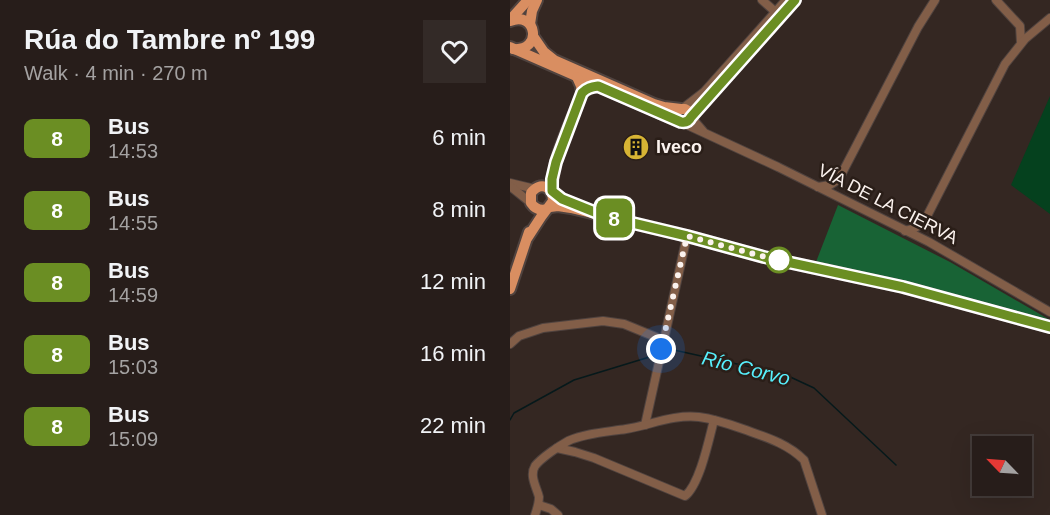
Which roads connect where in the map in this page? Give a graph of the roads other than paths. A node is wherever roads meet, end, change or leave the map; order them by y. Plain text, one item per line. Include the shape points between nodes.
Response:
1 (528, 0) edge
2 (537, 0) edge
3 (762, 0) edge
4 (786, 0) edge
5 (795, 0) edge
6 (935, 0) edge
7 (996, 0) edge
8 (778, 14) junction
9 (1050, 18) edge
10 (510, 20) edge
11 (530, 24) junction
12 (1038, 26) junction
13 (1021, 28) junction
14 (1028, 35) junction
15 (533, 36) junction
16 (1021, 43) junction
17 (511, 48) edge
18 (577, 77) junction
19 (598, 86) junction
20 (582, 93) junction
21 (681, 109) junction
22 (685, 120) junction
23 (556, 162) junction
24 (838, 182) junction
25 (510, 185) edge
26 (819, 187) junction
27 (537, 188) junction
28 (552, 192) junction
29 (832, 194) junction
30 (845, 200) junction
31 (532, 204) junction
32 (548, 208) junction
33 (602, 215) junction
34 (923, 224) junction
35 (905, 231) junction
36 (687, 236) junction
37 (917, 236) junction
38 (528, 237) junction
39 (927, 241) junction
40 (510, 289) edge
41 (1050, 312) edge
42 (1050, 327) edge
43 (663, 340) junction
44 (510, 344) edge
45 (714, 420) junction
46 (645, 425) junction
47 (556, 448) junction
48 (539, 505) junction
49 (535, 515) edge
50 (558, 515) edge
51 (822, 515) edge

1 - 10 main road
2 - 11 main road
3 - 8 street
4 - 8 street
5 - 8 street
6 - 24 street
7 - 13 street
8 - 21 street via 704,92
8 - 22 street
9 - 12 street
10 - 11 main road via 522,19
11 - 15 main road
12 - 13 street
12 - 14 street
13 - 14 street
13 - 16 street
14 - 16 street
15 - 17 main road via 526,47
15 - 21 main road via 554,60 654,104
16 - 34 street via 1005,64
17 - 18 main road, VÍA DE LA CIERVA
18 - 19 main road, VÍA DE LA CIERVA
18 - 20 main road
19 - 20 main road
19 - 22 main road, VÍA DE LA CIERVA
20 - 23 main road
21 - 22 main road via 677,115
22 - 26 street, VÍA DE LA CIERVA
23 - 27 main road
23 - 28 main road
24 - 26 street
24 - 29 street
24 - 30 street
25 - 27 street
25 - 31 street
26 - 29 street, VÍA DE LA CIERVA
27 - 28 main road
27 - 31 main road via 531,194
28 - 32 main road via 553,201
28 - 33 main road
29 - 30 street, VÍA DE LA CIERVA
30 - 35 street, VÍA DE LA CIERVA
31 - 32 main road via 540,210
31 - 38 main road
32 - 33 main road via 565,207
32 - 38 main road
33 - 36 main road
34 - 35 street
34 - 37 street
34 - 39 street
35 - 37 street, VÍA DE LA CIERVA
36 - 42 main road via 903,287
36 - 43 street
37 - 39 street, VÍA DE LA CIERVA
38 - 40 main road
39 - 41 street, VÍA DE LA CIERVA
43 - 44 street via 624,324 603,321 543,328 519,336
43 - 46 street
45 - 46 street via 696,416
45 - 47 street via 704,460 685,496 594,458
45 - 51 street via 778,442 804,460
46 - 47 street via 604,431
47 - 48 street via 533,472
48 - 49 street
48 - 50 street

